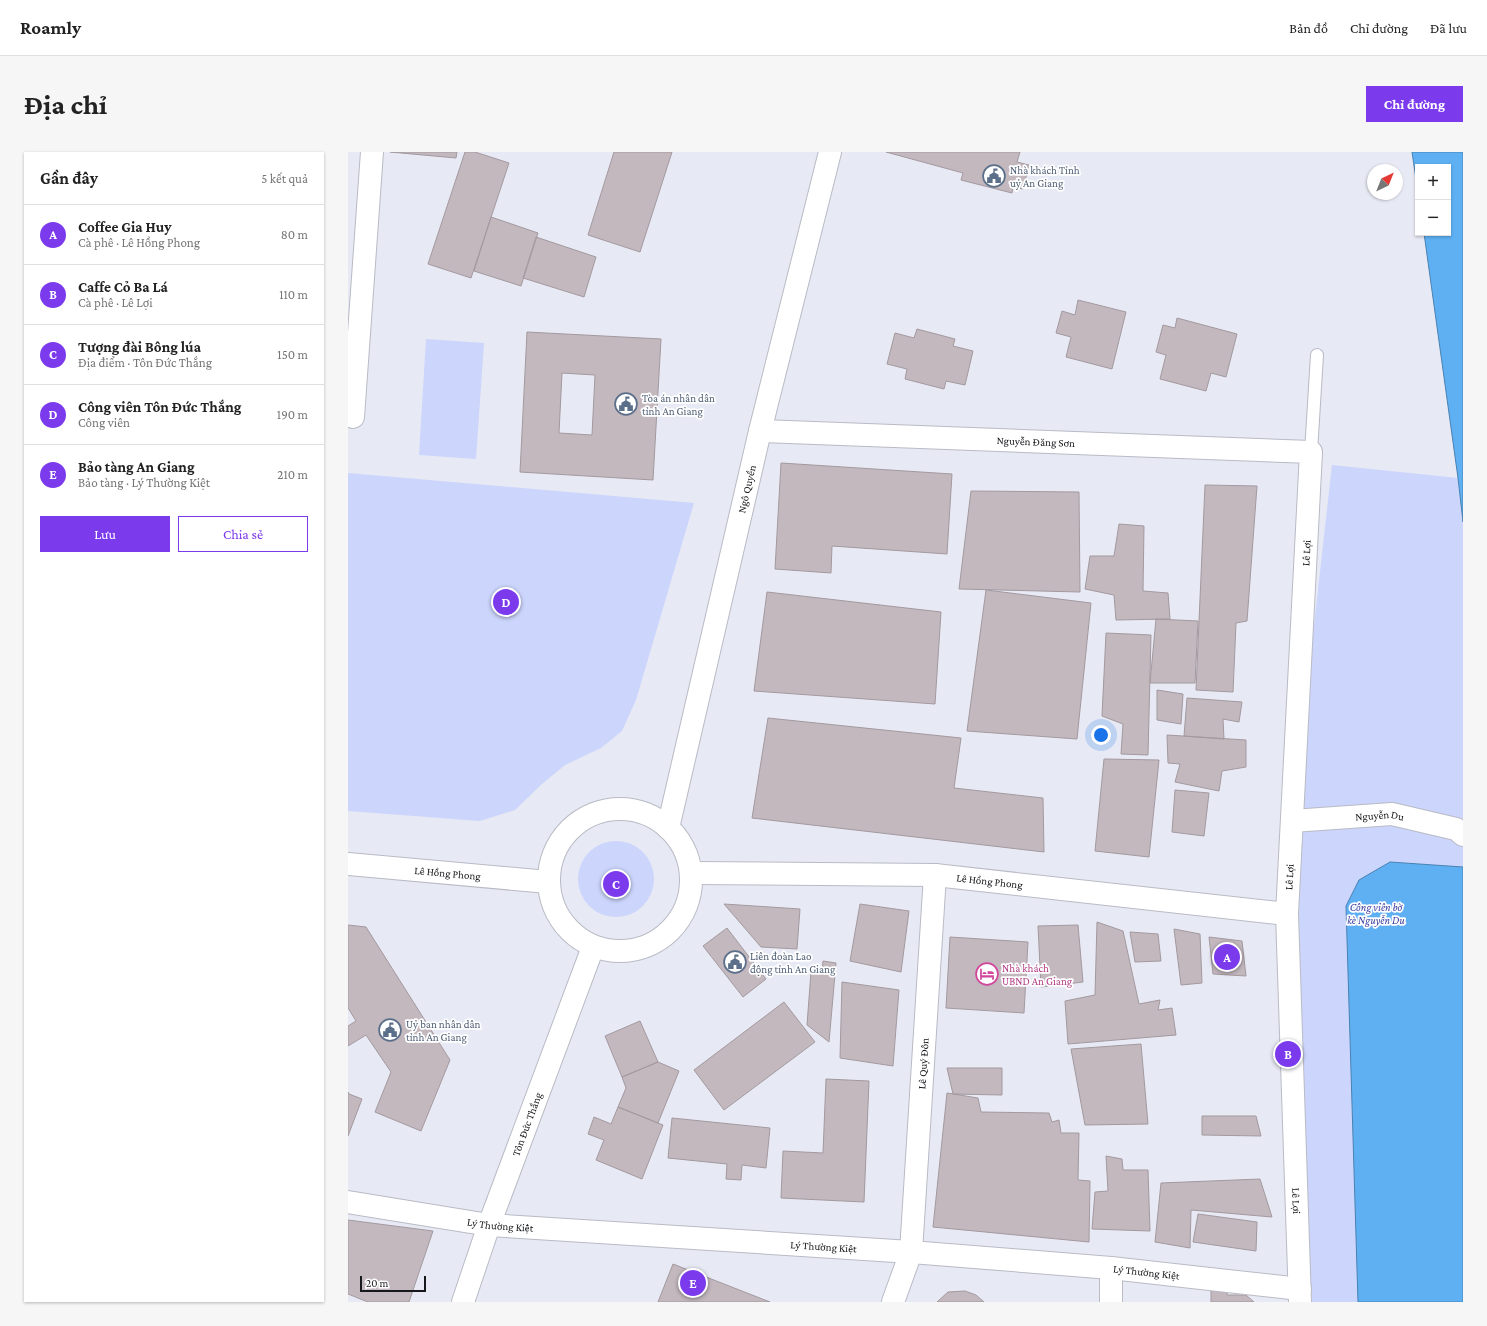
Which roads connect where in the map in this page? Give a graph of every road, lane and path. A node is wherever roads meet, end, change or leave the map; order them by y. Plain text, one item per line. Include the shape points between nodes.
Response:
1 (372, 152) edge
2 (830, 152) edge
3 (355, 283) edge
4 (1317, 356) dead end
5 (353, 417) dead end
6 (760, 431) junction
7 (1311, 452) junction
8 (1292, 821) junction
9 (668, 828) junction
10 (1463, 835) edge
11 (348, 864) edge
12 (691, 873) junction
13 (935, 875) junction
14 (548, 882) junction
15 (1287, 914) junction
16 (593, 947) junction
17 (348, 1202) edge
18 (489, 1225) junction
19 (911, 1252) junction
20 (1111, 1268) junction
21 (1300, 1295) edge
22 (463, 1302) edge
23 (893, 1302) edge
24 (1111, 1302) edge

1 - 3 street
2 - 6 street, Ngô Quyền
3 - 5 street
4 - 7 lane
6 - 7 street, Nguyễn Đăng Sơn
6 - 9 street, Ngô Quyền
7 - 8 street, Lê Lợi
8 - 10 street, Nguyễn Du via 1392,814 1456,829
8 - 15 street, Lê Lợi
9 - 12 street via 680,841
9 - 14 street via 648,814 625,809 601,811 579,821 562,837 551,858
11 - 14 street, Lê Hồng Phong
12 - 13 street, Lê Hồng Phong
12 - 16 street via 690,898 680,920 663,938 642,949 617,952
13 - 15 street, Lê Hồng Phong
13 - 19 street, Lê Quý Đôn
14 - 16 street via 551,902 561,921 575,937
15 - 21 street, Lê Lợi
16 - 18 street, Tôn Đức Thắng
17 - 18 street, Lý Thường Kiệt
18 - 19 street, Lý Thường Kiệt
18 - 22 street, Tôn Đức Thắng
19 - 20 street, Lý Thường Kiệt
19 - 23 street, Lê Quý Đôn
20 - 21 street, Lý Thường Kiệt
20 - 24 street

